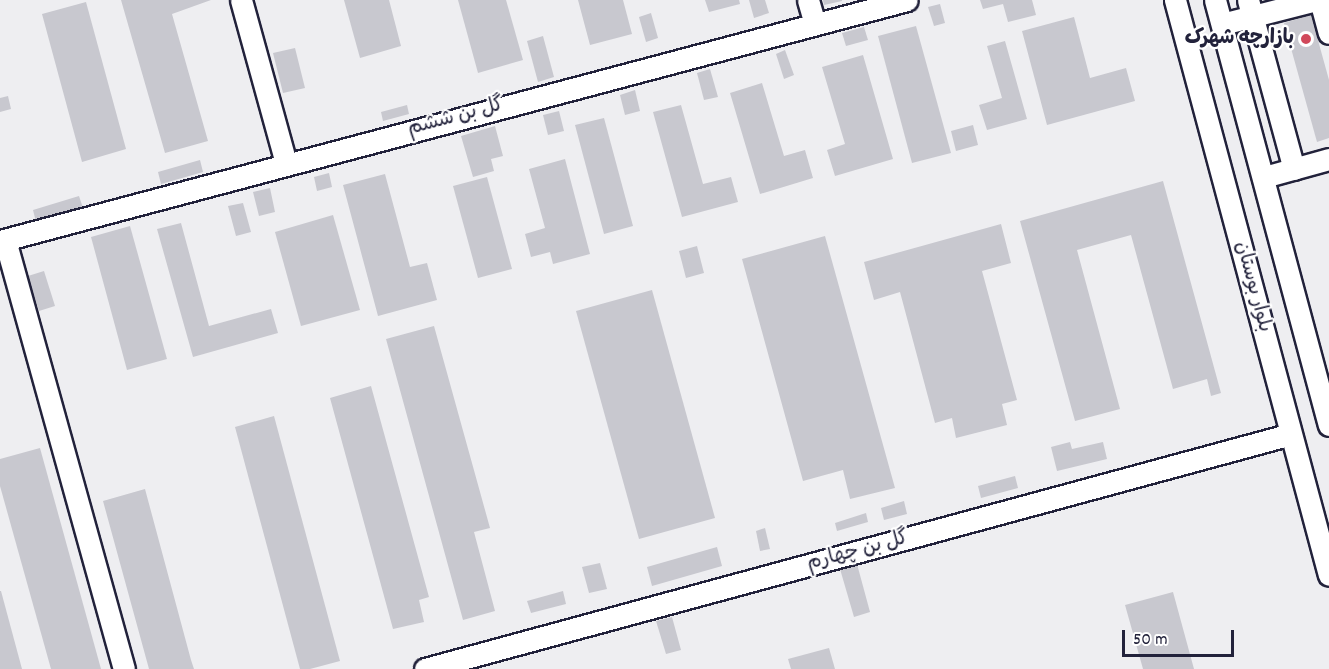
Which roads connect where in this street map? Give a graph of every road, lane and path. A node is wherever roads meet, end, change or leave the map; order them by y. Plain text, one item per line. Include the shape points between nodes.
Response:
1 (241, 0) edge
2 (808, 0) edge
3 (907, 0) edge
4 (1174, 0) edge
5 (1215, 0) edge
6 (1318, 0) edge
7 (1250, 8) edge
8 (815, 24) junction
9 (1222, 24) junction
10 (1329, 33) edge
11 (1329, 159) edge
12 (286, 163) junction
13 (1294, 169) junction
14 (1264, 177) junction
15 (3, 240) edge
16 (1329, 425) edge
17 (1291, 434) junction
18 (1329, 575) edge
19 (124, 669) edge
20 (425, 669) edge

1 - 12 street
2 - 8 street
3 - 8 street, گل بن ششم
4 - 17 street, بلوار بوستان
5 - 9 street, بلوار بوستان
6 - 7 street
6 - 10 street
7 - 9 street
7 - 13 street
8 - 12 street, گل بن ششم
9 - 14 street, بلوار بوستان
11 - 13 street
12 - 15 street, گل بن ششم
13 - 14 street
14 - 16 street, بلوار بوستان
15 - 19 street
17 - 18 street, بلوار بوستان
17 - 20 street, گل بن چهارم

